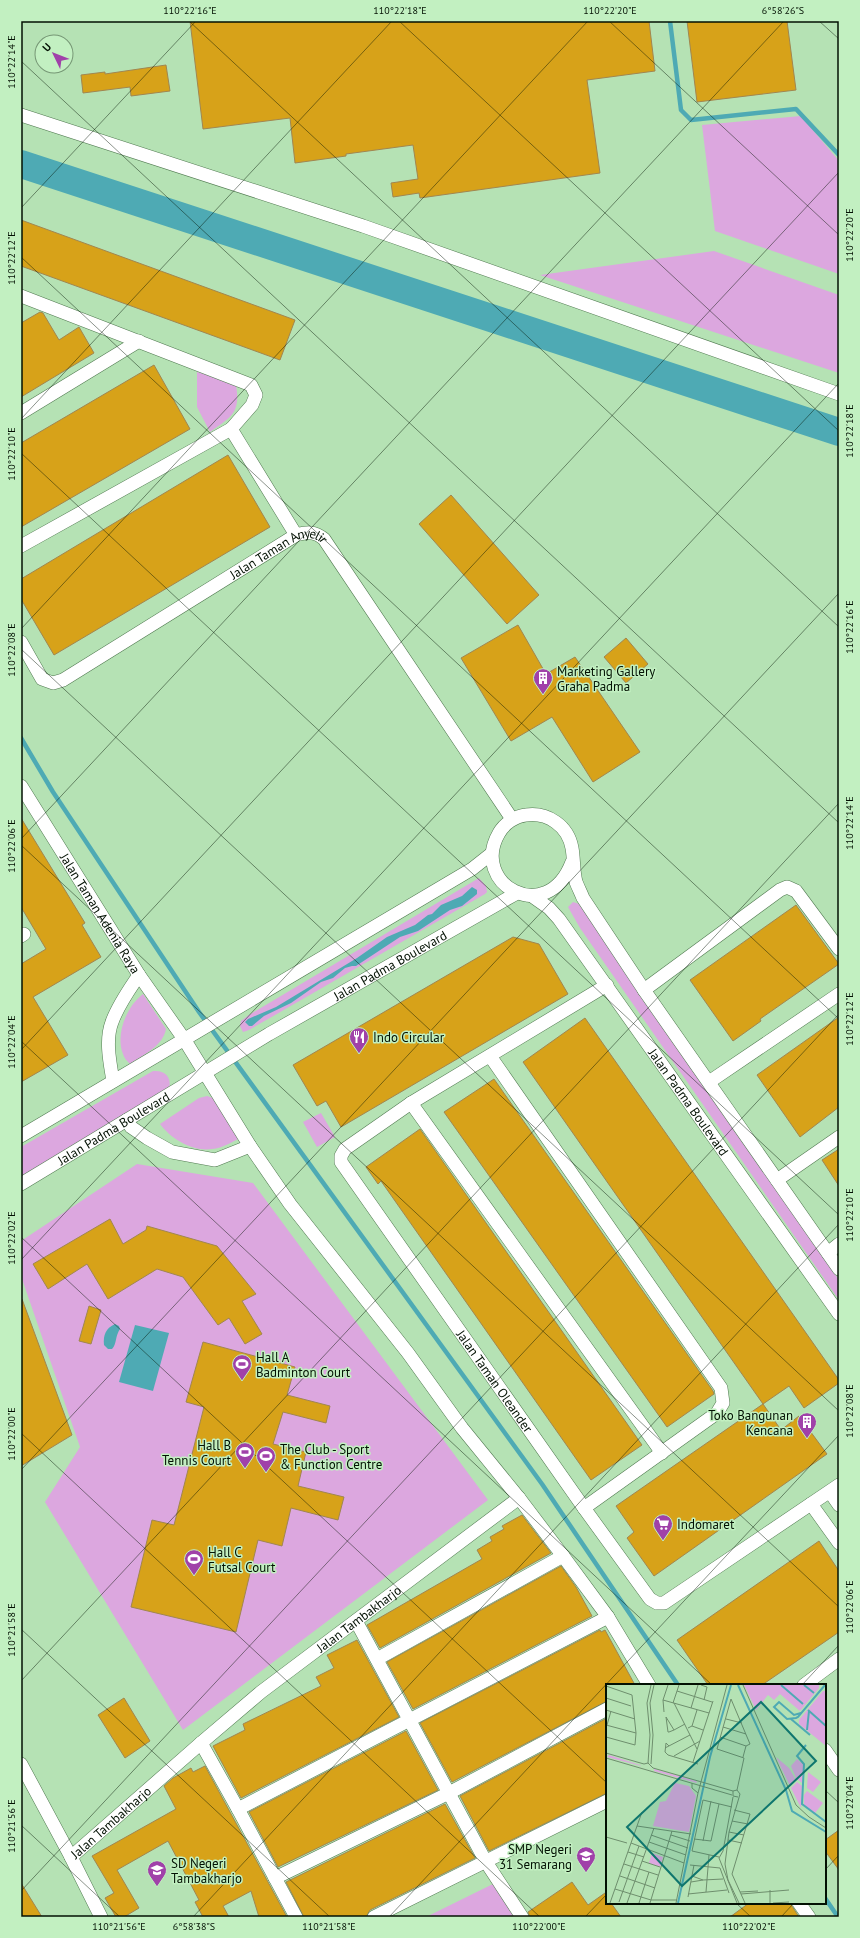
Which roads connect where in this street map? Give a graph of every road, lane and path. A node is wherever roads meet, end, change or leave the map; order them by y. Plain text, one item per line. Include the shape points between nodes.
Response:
1 (21, 115) edge
2 (23, 299) edge
3 (139, 341) junction
4 (839, 394) edge
5 (21, 413) edge
6 (231, 428) junction
7 (296, 535) junction
8 (21, 546) edge
9 (21, 642) edge
10 (21, 786) edge
11 (512, 819) junction
12 (491, 854) junction
13 (572, 862) junction
14 (517, 893) junction
15 (532, 896) junction
16 (839, 949) edge
17 (139, 975) junction
18 (607, 985) junction
19 (644, 990) junction
20 (839, 994) edge
21 (185, 1038) junction
22 (490, 1056) junction
23 (206, 1072) junction
24 (113, 1081) junction
25 (709, 1082) junction
26 (411, 1103) junction
27 (127, 1120) junction
28 (21, 1136) edge
29 (839, 1137) edge
30 (250, 1146) junction
31 (777, 1180) junction
32 (21, 1184) edge
33 (839, 1244) edge
34 (828, 1253) junction
35 (839, 1269) edge
36 (839, 1314) edge
37 (662, 1453) junction
38 (834, 1488) edge
39 (519, 1498) junction
40 (811, 1504) junction
41 (839, 1505) edge
42 (584, 1508) junction
43 (839, 1543) edge
44 (563, 1556) junction
45 (608, 1616) junction
46 (356, 1621) junction
47 (377, 1659) junction
48 (839, 1659) edge
49 (648, 1684) edge
50 (805, 1684) edge
51 (606, 1710) edge
52 (409, 1720) junction
53 (201, 1742) junction
54 (826, 1751) edge
55 (21, 1764) edge
56 (839, 1770) edge
57 (449, 1793) junction
58 (606, 1801) edge
59 (238, 1809) junction
60 (71, 1857) junction
61 (486, 1862) junction
62 (275, 1878) junction
63 (800, 1904) edge
64 (101, 1917) edge
65 (296, 1917) edge
66 (374, 1917) edge
67 (522, 1917) edge
68 (809, 1917) edge

1 - 4 street via 363,226
2 - 3 street
3 - 5 street
3 - 6 street via 251,385 256,395 252,405
6 - 7 street
6 - 8 street
7 - 9 street, Jalan Taman Anyelir via 63,680 53,683 42,679
7 - 11 street, Jalan Taman Anyelir via 317,533 324,539
10 - 17 street, Jalan Taman Adenia Raya
11 - 12 street via 501,828
11 - 13 street via 538,814 550,818 569,836 573,849
12 - 14 street via 498,877
12 - 21 street via 472,869
13 - 15 street via 567,875 558,886 546,893
13 - 19 street, Jalan Padma Boulevard via 576,883 584,898
14 - 15 street
14 - 23 street, Jalan Padma Boulevard
15 - 18 street, Jalan Padma Boulevard via 550,908
16 - 19 street via 796,891 788,888 780,890
17 - 21 street, Jalan Taman Adenia Raya
17 - 24 street via 111,1023 108,1054
18 - 22 street
18 - 36 street, Jalan Padma Boulevard
19 - 25 street, Jalan Padma Boulevard
20 - 25 street
21 - 23 street, Jalan Taman Adenia Raya
21 - 24 street
22 - 26 street
22 - 37 street via 721,1388 723,1403 717,1413
23 - 27 street, Jalan Padma Boulevard
23 - 30 street, Jalan Taman Adenia Raya
24 - 28 street
25 - 31 street, Jalan Padma Boulevard
26 - 37 street
26 - 42 street, Jalan Taman Oleander via 344,1149 341,1162
27 - 30 street via 147,1138 172,1152 215,1160
27 - 32 street, Jalan Padma Boulevard
29 - 31 street
30 - 39 street, Jalan Taman Adenia Raya via 290,1204
31 - 34 street, Jalan Padma Boulevard
33 - 34 street
34 - 35 street, Jalan Padma Boulevard
37 - 42 street
38 - 40 street
38 - 41 street
39 - 44 street, Jalan Taman Adenia Raya
39 - 46 street, Jalan Tambakharjo
40 - 42 street, Jalan Taman Oleander via 664,1603 650,1599
40 - 43 street
44 - 45 street, Jalan Taman Adenia Raya
44 - 47 street
45 - 49 street, Jalan Taman Adenia Raya
45 - 52 street
46 - 47 street
46 - 53 street, Jalan Tambakharjo via 261,1692
47 - 52 street
48 - 50 street
51 - 57 street
52 - 57 street
52 - 59 street
53 - 59 street
53 - 60 street, Jalan Tambakharjo
54 - 56 street
55 - 60 street
57 - 61 street
57 - 62 street
58 - 61 street
59 - 62 street
60 - 64 street, Jalan Tambakharjo
61 - 66 street
61 - 67 street
62 - 65 street
63 - 68 street

